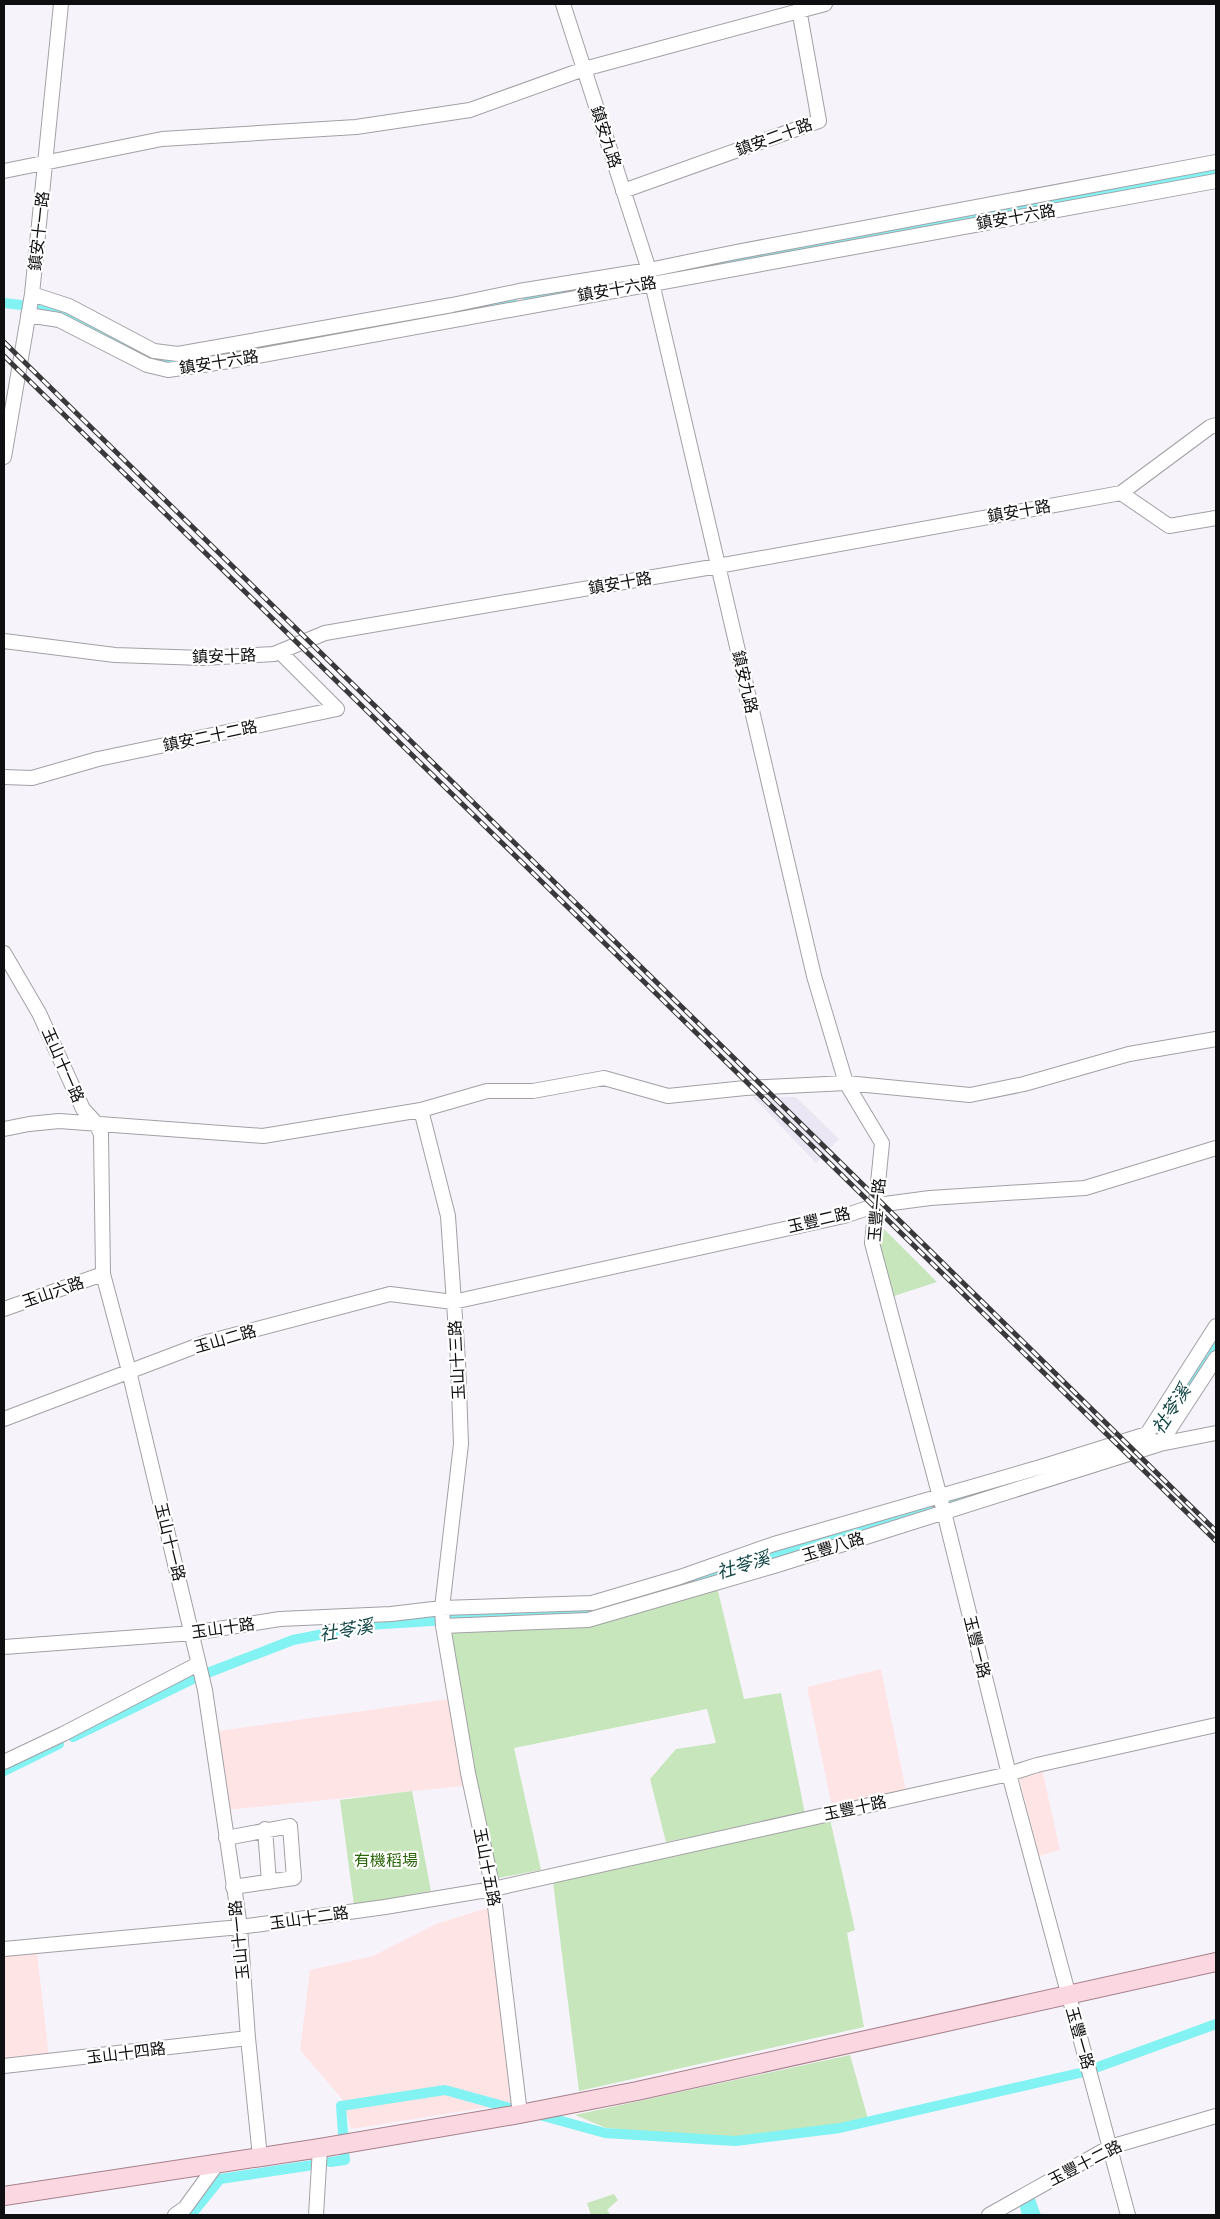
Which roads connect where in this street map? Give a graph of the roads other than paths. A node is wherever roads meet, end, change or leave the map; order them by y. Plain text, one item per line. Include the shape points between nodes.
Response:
1 (61, 4) edge
2 (563, 4) edge
3 (825, 4) edge
4 (799, 9) junction
5 (584, 68) junction
6 (47, 162) junction
7 (1216, 162) edge
8 (4, 171) edge
9 (1216, 181) edge
10 (623, 191) junction
11 (650, 277) junction
12 (32, 294) junction
13 (28, 315) junction
14 (9, 401) edge
15 (1216, 425) edge
16 (4, 457) edge
17 (1121, 493) junction
18 (1216, 518) edge
19 (718, 566) junction
20 (4, 641) edge
21 (280, 652) junction
22 (4, 777) edge
23 (4, 953) edge
24 (1216, 1039) edge
25 (846, 1083) junction
26 (421, 1110) junction
27 (95, 1122) junction
28 (4, 1129) edge
29 (1216, 1148) edge
30 (877, 1205) junction
31 (103, 1274) junction
32 (453, 1302) junction
33 (4, 1309) edge
34 (1216, 1326) edge
35 (1216, 1358) edge
36 (129, 1371) junction
37 (4, 1419) edge
38 (1216, 1433) edge
39 (1153, 1439) junction
40 (942, 1504) junction
41 (443, 1617) junction
42 (193, 1633) junction
43 (4, 1647) edge
44 (198, 1664) junction
45 (1216, 1725) edge
46 (4, 1762) edge
47 (1009, 1774) junction
48 (265, 1829) junction
49 (226, 1838) junction
50 (269, 1882) junction
51 (233, 1887) junction
52 (493, 1889) junction
53 (240, 1927) junction
54 (4, 1949) edge
55 (1216, 1962) edge
56 (1067, 1996) junction
57 (248, 2038) junction
58 (4, 2066) edge
59 (520, 2114) junction
60 (1216, 2116) edge
61 (1110, 2147) junction
62 (320, 2148) junction
63 (260, 2157) junction
64 (218, 2164) junction
65 (4, 2196) edge
66 (175, 2215) edge
67 (316, 2215) edge
68 (988, 2215) edge
69 (1128, 2215) edge

1 - 6 street, 鎮安十一路
2 - 5 street, 鎮安九路
3 - 4 street
4 - 5 street
4 - 10 street, 鎮安二十路 via 819,121
5 - 6 street via 470,110 356,127 162,139
5 - 10 street, 鎮安九路
6 - 8 street
6 - 12 street, 鎮安十一路
7 - 11 street via 736,252
9 - 11 street, 鎮安十六路
10 - 11 street, 鎮安九路
11 - 12 street via 519,291 452,306 178,354 154,351 69,306
11 - 13 street, 鎮安十六路 via 236,360 168,370 147,365 59,320
11 - 19 street, 鎮安九路
12 - 13 street, 鎮安十一路
13 - 14 street, 鎮安十一路
14 - 16 street, 鎮安十一路
15 - 17 street, 鎮安十路
17 - 18 street via 1169,526
17 - 19 street, 鎮安十路
19 - 21 street, 鎮安十路 via 325,633
19 - 25 street, 鎮安九路 via 814,976
20 - 21 street, 鎮安十路 via 115,655 203,658
21 - 22 street, 鎮安二十二路 via 337,709 98,759 32,778
23 - 27 street, 玉山十一路 via 40,1013 82,1109
24 - 25 street via 1129,1054 970,1096
25 - 26 street via 668,1096 604,1078 533,1091 487,1091
25 - 30 street, 玉豐一路 via 882,1143
26 - 27 street via 263,1136
26 - 32 street, 玉山十三路 via 448,1216
27 - 28 street via 59,1121
27 - 31 street, 玉山十一路 via 101,1134
29 - 30 street, 玉豐二路 via 1085,1188 930,1198
30 - 32 street, 玉豐二路 via 844,1216
30 - 40 street, 玉豐一路 via 872,1243
31 - 33 street, 玉山六路
31 - 36 street, 玉山十一路
32 - 36 street, 玉山二路 via 390,1294 207,1342
32 - 41 street, 玉山十三路 via 461,1444
34 - 39 street
35 - 39 street
36 - 37 street, 玉山二路
36 - 42 street, 玉山十一路
38 - 39 street, 玉豐八路
39 - 40 street, 玉豐八路
40 - 41 street via 774,1544 592,1603
40 - 41 street, 玉豐八路 via 774,1566 588,1620
40 - 47 street, 玉豐一路
41 - 42 street, 玉山十路 via 390,1614 280,1619
41 - 52 street, 玉山十五路 via 468,1773
42 - 43 street, 玉山十路
42 - 44 street, 玉山十一路
44 - 46 street
44 - 49 street, 玉山十一路 via 206,1690
45 - 47 street, 玉豐十路
47 - 52 street, 玉豐十路
47 - 56 street, 玉豐一路
48 - 49 street
48 - 50 street
48 - 50 street via 290,1826 294,1878
49 - 51 street, 玉山十一路
50 - 51 street
51 - 53 street, 玉山十一路
52 - 53 street, 玉山十二路
52 - 59 street, 玉山十五路
53 - 54 street, 玉山十二路
53 - 57 street, 玉山十一路
55 - 56 main road
56 - 59 main road
56 - 61 street, 玉豐一路
57 - 58 street, 玉山十四路
57 - 63 street, 玉山十一路
59 - 62 main road
60 - 61 street, 玉豐十二路
61 - 68 street, 玉豐十二路
61 - 69 street, 玉豐一路
62 - 63 main road
62 - 67 street
63 - 64 main road
64 - 65 main road
64 - 66 street via 185,2208

